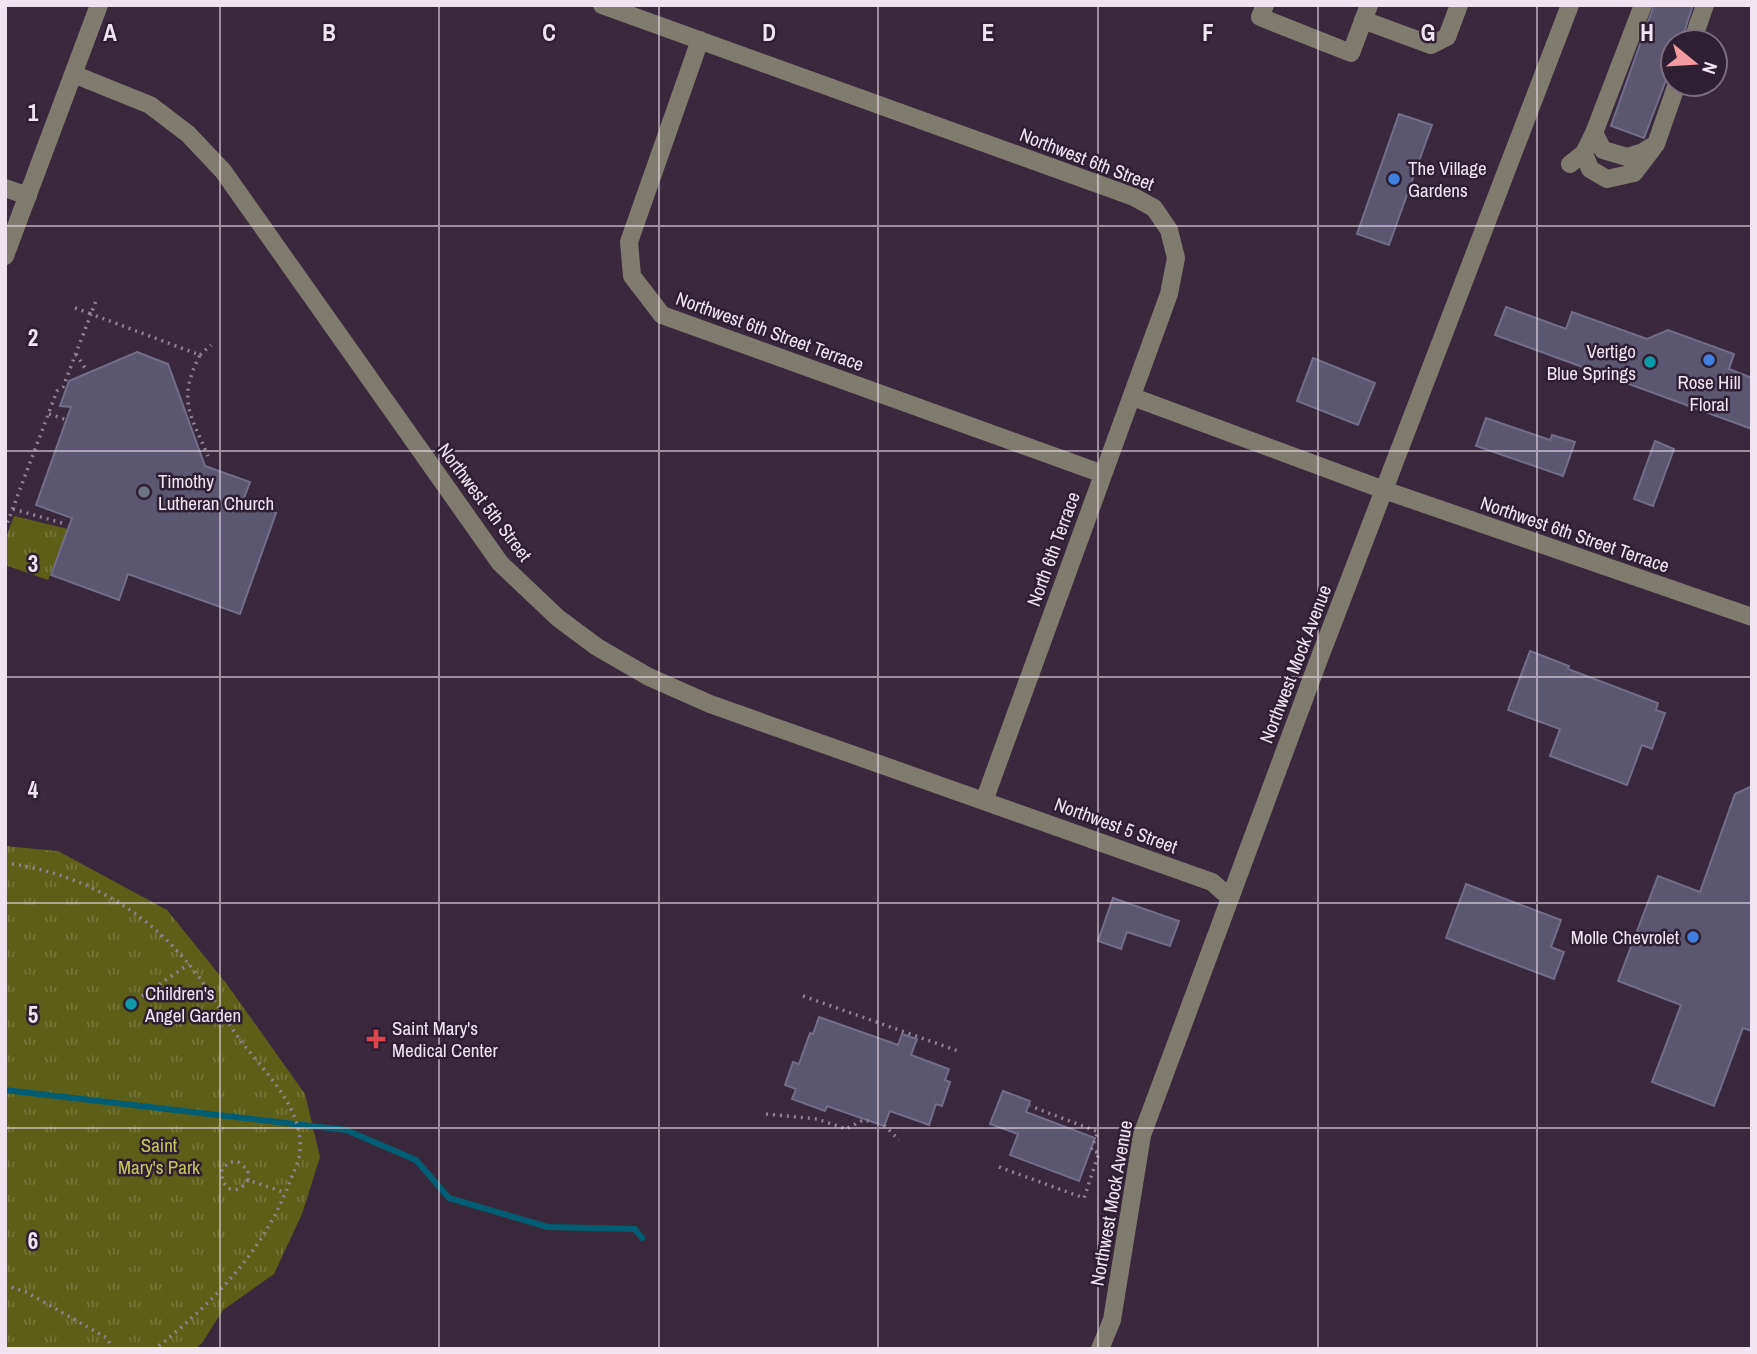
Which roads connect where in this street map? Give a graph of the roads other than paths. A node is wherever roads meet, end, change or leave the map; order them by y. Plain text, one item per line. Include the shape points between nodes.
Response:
1 (99, 5) edge
2 (602, 5) edge
3 (1265, 5) edge
4 (1459, 5) edge
5 (1570, 5) edge
6 (1643, 5) edge
7 (1705, 5) edge
8 (1366, 13) edge
9 (1697, 28) edge
10 (700, 40) junction
11 (73, 74) junction
12 (1672, 98) edge
13 (1594, 133) junction
14 (1656, 145) junction
15 (5, 188) edge
16 (28, 196) junction
17 (5, 257) edge
18 (1133, 397) junction
19 (1103, 474) junction
20 (1384, 490) junction
21 (1752, 617) edge
22 (984, 801) junction
23 (1230, 897) junction
24 (1100, 1349) edge

1 - 11 street
2 - 10 street, Northwest 6th Street
3 - 8 street via 1260,17 1351,53
4 - 8 street via 1447,37 1431,45
5 - 20 street, Northwest Mock Avenue
6 - 13 street
7 - 9 street
10 - 18 street, Northwest 6th Street via 1154,208 1169,230 1176,258 1169,294
10 - 19 street, Northwest 6th Street Terrace via 629,242 632,276 662,315
11 - 16 street
11 - 22 street, Northwest 5th Street via 150,105 188,134 223,171 500,563 558,618 597,648 710,704
12 - 14 street
13 - 14 street via 1604,150 1627,157
13 - 14 street via 1577,159 1607,179 1634,173
15 - 16 street
16 - 17 street
18 - 19 street, North 6th Terrace
18 - 20 street
19 - 22 street, North 6th Terrace
20 - 21 street, Northwest 6th Street Terrace
20 - 23 street, Northwest Mock Avenue
22 - 23 street, Northwest 5 Street via 1212,881
23 - 24 street, Northwest Mock Avenue via 1142,1135 1112,1320

